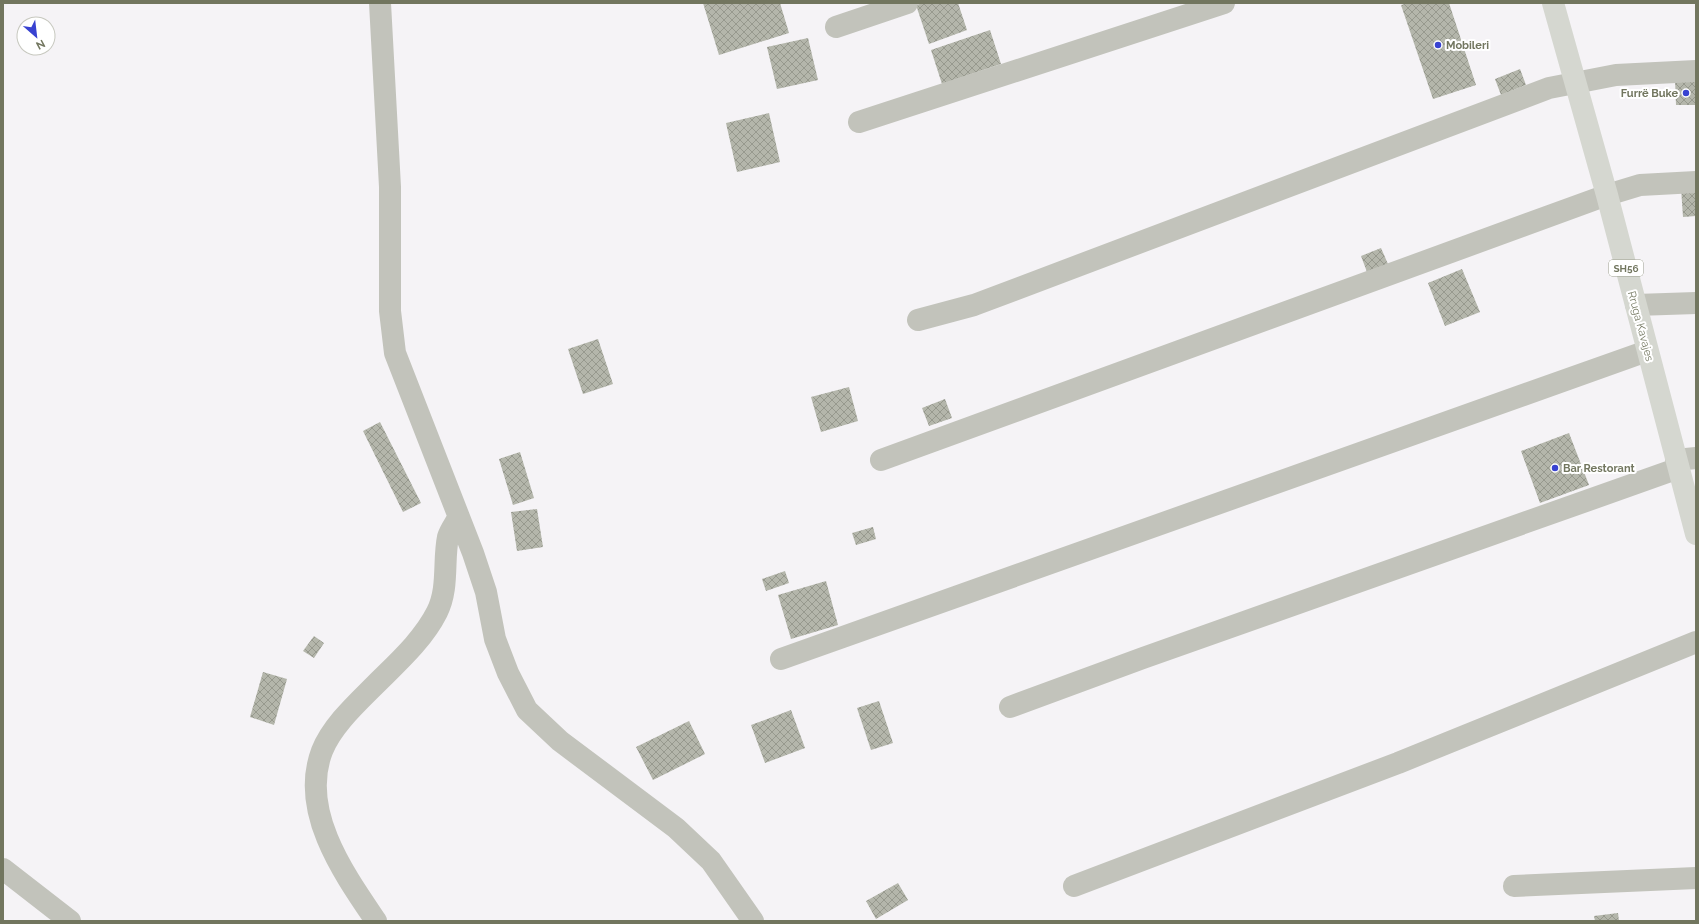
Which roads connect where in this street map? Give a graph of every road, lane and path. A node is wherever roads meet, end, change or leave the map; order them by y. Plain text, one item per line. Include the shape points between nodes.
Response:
1 (380, 3) edge
2 (907, 3) edge
3 (1224, 3) edge
4 (1553, 3) edge
5 (836, 27) dead end
6 (1696, 71) edge
7 (1576, 82) junction
8 (859, 122) dead end
9 (1696, 182) edge
10 (1606, 195) junction
11 (1696, 303) edge
12 (1636, 305) junction
13 (918, 320) dead end
14 (1647, 351) junction
15 (881, 460) dead end
16 (1684, 462) edge
17 (458, 518) junction
18 (1696, 534) edge
19 (1696, 642) edge
20 (781, 659) dead end
21 (1010, 707) dead end
22 (3, 869) edge
23 (1696, 878) edge
24 (1074, 886) dead end
25 (1514, 886) dead end
26 (70, 921) edge
27 (376, 921) edge
28 (753, 921) edge

1 - 17 street via 390,180 390,312 395,354
2 - 5 street
3 - 8 street
4 - 7 main road, Rruga Kavajes / SH56
6 - 7 street via 1616,76
7 - 10 main road, Rruga Kavajes / SH56
7 - 13 street via 1549,88 974,305
9 - 10 street via 1640,185
10 - 12 main road, Rruga Kavajes / SH56
10 - 15 street
11 - 12 street
12 - 14 main road, Rruga Kavajes / SH56
14 - 16 main road, Rruga Kavajes / SH56
14 - 20 street
16 - 18 main road, Rruga Kavajes / SH56
16 - 21 street
17 - 27 street via 449,536 444,589 438,611 418,639 344,716 322,751 316,779 319,814 333,850
17 - 28 street via 486,592 495,639 508,673 527,710 560,741 682,833 711,861
19 - 24 street via 1398,763
22 - 26 street
23 - 25 street

